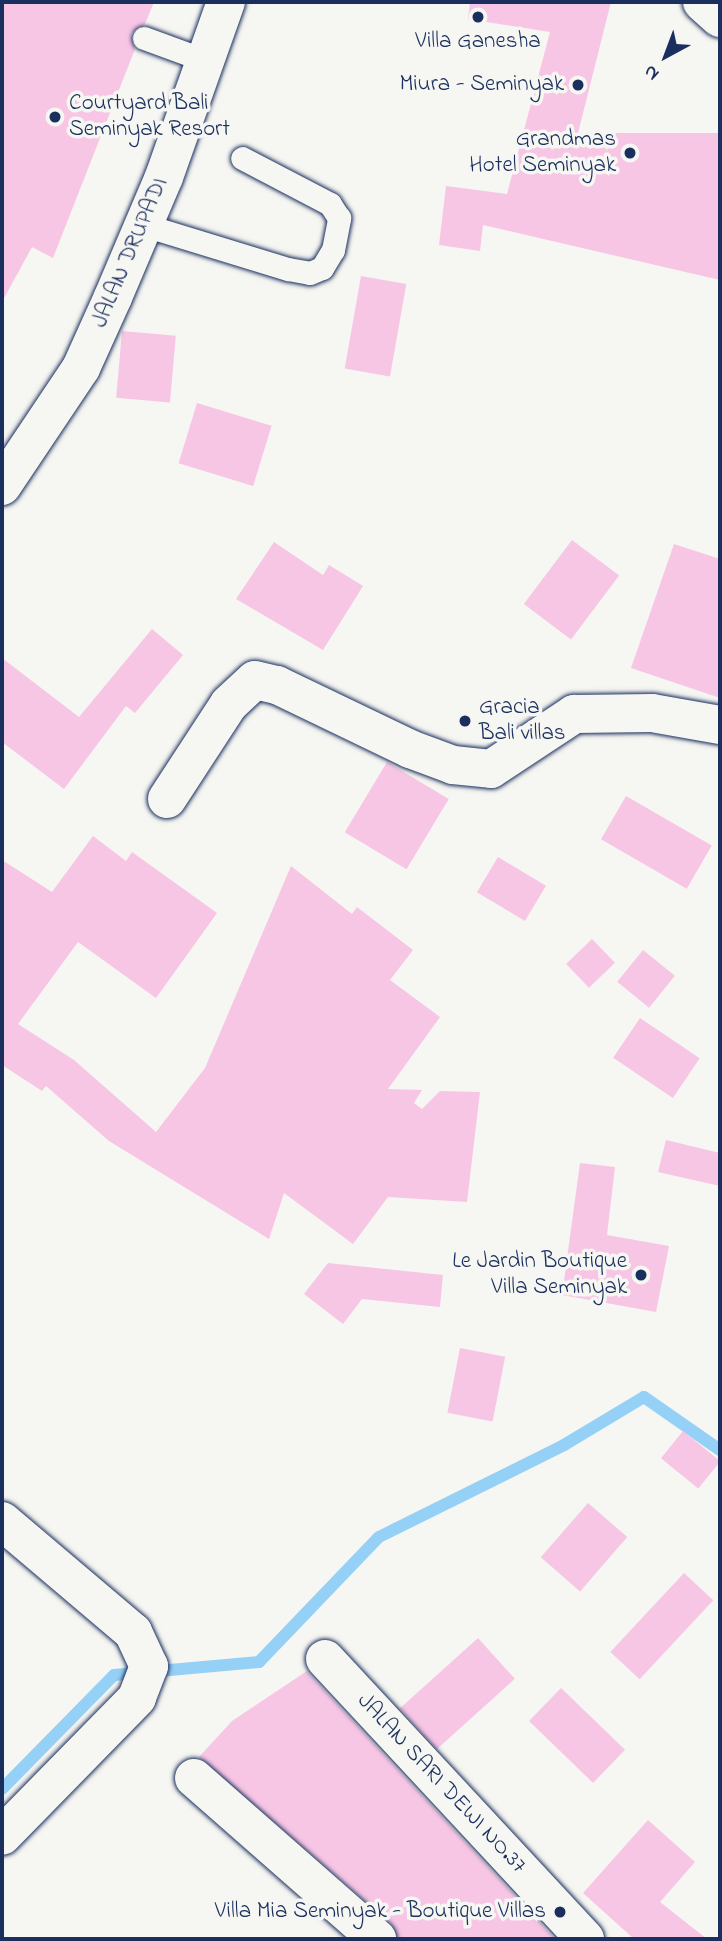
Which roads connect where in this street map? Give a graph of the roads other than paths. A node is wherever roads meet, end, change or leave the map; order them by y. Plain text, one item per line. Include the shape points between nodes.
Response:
1 (226, 2) edge
2 (702, 2) edge
3 (720, 18) edge
4 (144, 38) dead end
5 (207, 61) junction
6 (242, 158) dead end
7 (144, 225) junction
8 (2, 486) edge
9 (720, 725) edge
10 (167, 799) dead end
11 (2, 1521) edge
12 (325, 1659) dead end
13 (194, 1778) dead end
14 (2, 1836) edge
15 (377, 1939) edge
16 (585, 1939) edge

1 - 5 street, JALAN DRUPADI
2 - 3 street
4 - 5 lane
5 - 7 street, JALAN DRUPADI
6 - 7 lane via 330,204 339,218 334,250 322,268 310,273 288,269
7 - 8 street, JALAN DRUPADI via 80,368
9 - 10 street via 652,713 574,714 491,769 453,765 410,749 277,685 255,680 229,704
11 - 14 street via 133,1632 149,1666 137,1698
12 - 16 street, JALAN SARI DEWI NO.37
13 - 15 street

